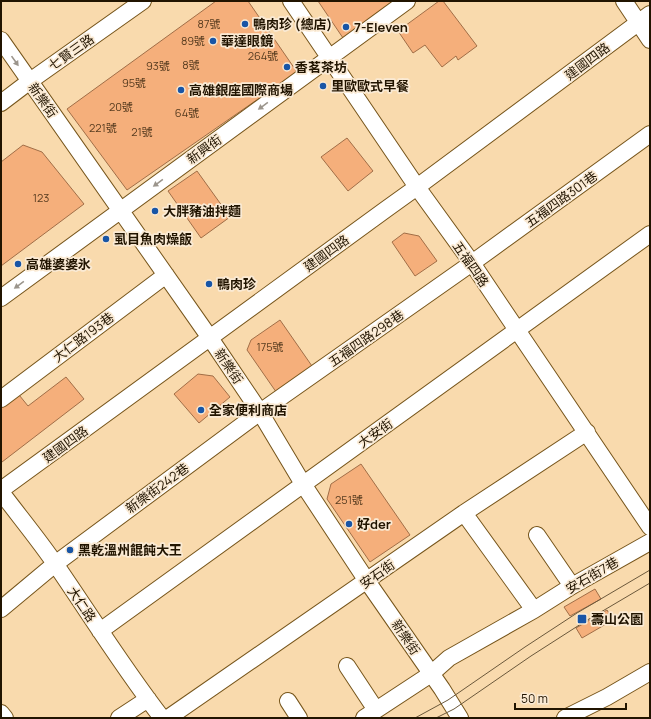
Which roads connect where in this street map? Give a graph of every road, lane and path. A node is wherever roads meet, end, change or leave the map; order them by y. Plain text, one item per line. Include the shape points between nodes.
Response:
1 (143, 1) edge
2 (291, 1) edge
3 (408, 1) edge
4 (624, 1) edge
5 (644, 18) edge
6 (1, 40) edge
7 (650, 40) edge
8 (330, 58) junction
9 (30, 81) junction
10 (1, 103) edge
11 (650, 134) edge
12 (417, 187) junction
13 (121, 210) junction
14 (650, 234) edge
15 (472, 263) junction
16 (166, 275) junction
17 (1, 298) edge
18 (517, 330) junction
19 (210, 338) junction
20 (1, 399) edge
21 (260, 412) junction
22 (587, 432) junction
23 (303, 484) junction
24 (1, 491) edge
25 (464, 514) junction
26 (650, 527) edge
27 (537, 535) dead end
28 (650, 542) edge
29 (55, 564) junction
30 (368, 581) junction
31 (572, 586) junction
32 (1, 609) edge
33 (534, 610) junction
34 (100, 631) junction
35 (347, 666) dead end
36 (650, 672) edge
37 (431, 674) junction
38 (148, 699) junction
39 (288, 701) dead end
40 (1, 712) edge
41 (370, 714) edge
42 (5, 718) edge
43 (119, 718) edge
44 (162, 718) edge
45 (168, 718) edge
46 (299, 718) edge
47 (460, 718) edge
48 (565, 718) edge

1 - 9 street, 七賢三路
2 - 8 street, 五福四路
3 - 8 street, 新興街
4 - 5 street
5 - 7 street
5 - 12 street, 建國四路
6 -> 9 street, 新樂街
8 - 12 street, 五福四路
8 -> 13 street, 新興街
9 - 10 street, 七賢三路
9 - 13 street, 新樂街
11 - 15 street, 五福四路301巷
12 - 15 street, 五福四路
12 - 19 street, 建國四路
13 - 16 street, 新樂街
13 -> 17 street, 新興街
14 - 18 street, 大安街
15 - 18 street, 五福四路
15 - 21 street, 五福四路298巷
16 - 19 street, 新樂街
16 - 20 street, 大仁路193巷
18 - 22 street, 五福四路
18 - 23 street, 大安街
19 - 21 street, 新樂街
19 - 24 street, 建國四路
21 - 23 street, 新樂街
21 - 29 street, 新樂街242巷
22 - 25 street, 安石街
22 - 26 street, 五福四路
23 - 30 street, 新樂街
23 - 34 street, 大安街
24 - 29 street, 大仁路
25 - 30 street, 安石街 via 408,545
25 - 33 street
27 - 31 street
28 - 31 street, 安石街7巷
29 - 32 street, 新樂街242巷
29 - 34 street, 大仁路
30 - 37 street, 新樂街
30 - 45 street, 安石街
31 - 33 street, 安石街7巷
33 - 37 street, 安石街7巷 via 449,658
34 - 38 street, 大仁路
35 - 41 street
36 - 48 street
37 - 41 street, 安石街7巷
37 - 47 street, 新樂街
38 - 43 street
38 - 44 street, 大仁路
39 - 46 street
40 - 42 street

